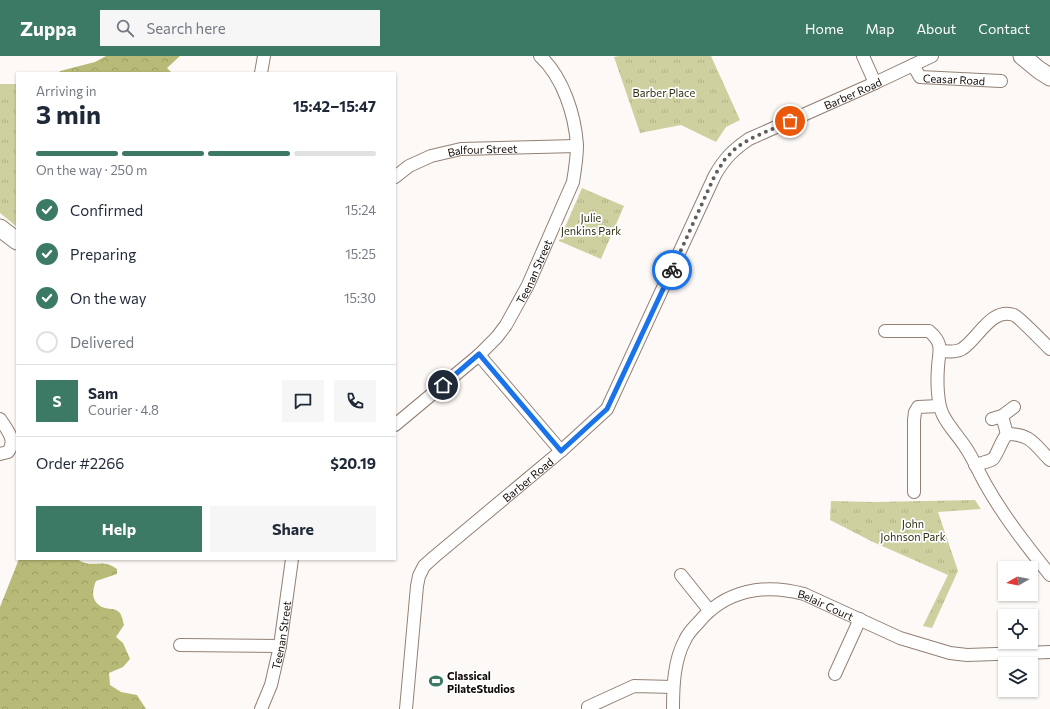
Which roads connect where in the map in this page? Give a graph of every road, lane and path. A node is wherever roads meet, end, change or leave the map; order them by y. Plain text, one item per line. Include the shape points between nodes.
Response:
1 (264, 56) edge
2 (540, 56) edge
3 (863, 56) edge
4 (932, 56) edge
5 (1022, 56) edge
6 (913, 65) junction
7 (261, 72) edge
8 (1050, 77) edge
9 (1001, 81) dead end
10 (875, 83) junction
11 (577, 146) junction
12 (396, 177) edge
13 (0, 228) edge
14 (16, 240) edge
15 (885, 331) dead end
16 (1050, 349) edge
17 (940, 351) junction
18 (479, 354) junction
19 (939, 406) junction
20 (1014, 407) dead end
21 (0, 419) edge
22 (396, 424) edge
23 (1007, 434) junction
24 (561, 451) junction
25 (0, 454) edge
26 (1050, 460) edge
27 (975, 465) junction
28 (914, 492) dead end
29 (292, 560) edge
30 (1050, 575) edge
31 (681, 576) dead end
32 (709, 610) junction
33 (860, 619) junction
34 (180, 645) dead end
35 (280, 646) junction
36 (1050, 652) edge
37 (835, 674) dead end
38 (673, 687) junction
39 (588, 706) dead end
40 (261, 709) edge
41 (406, 709) edge
42 (673, 709) edge

1 - 7 street
2 - 11 street, Teenan Street via 557,77 566,98 573,119
3 - 10 street
4 - 6 street, Barber Road
5 - 8 street
6 - 9 street, Ceasar Road via 920,77
6 - 10 street, Barber Road
10 - 24 street, Barber Road via 750,139 725,159 715,175 607,409
11 - 12 street, Balfour Street via 461,149 431,156 409,166
11 - 18 street, Teenan Street via 573,182 528,285 497,337
13 - 14 street
15 - 17 street via 929,331 937,338
16 - 17 street via 1015,315 1003,314 995,316 961,350
17 - 19 street
18 - 22 street, Teenan Street
18 - 24 street
19 - 27 street
19 - 28 street via 918,407 915,412
20 - 23 street via 997,418
21 - 25 street via 12,442 8,452
23 - 26 street via 1028,437
23 - 27 street via 993,460
24 - 41 street, Barber Road via 424,566 417,586
27 - 30 street via 986,486
29 - 35 street, Teenan Street
31 - 32 street
32 - 33 street, Belair Court via 739,594 773,588 804,594
32 - 38 street, Belair Court via 684,640
33 - 36 street, Belair Court via 900,638 950,653 967,655
33 - 37 street
34 - 35 street
35 - 40 street, Teenan Street via 271,686
38 - 39 street via 634,686
38 - 42 street, Belair Court

